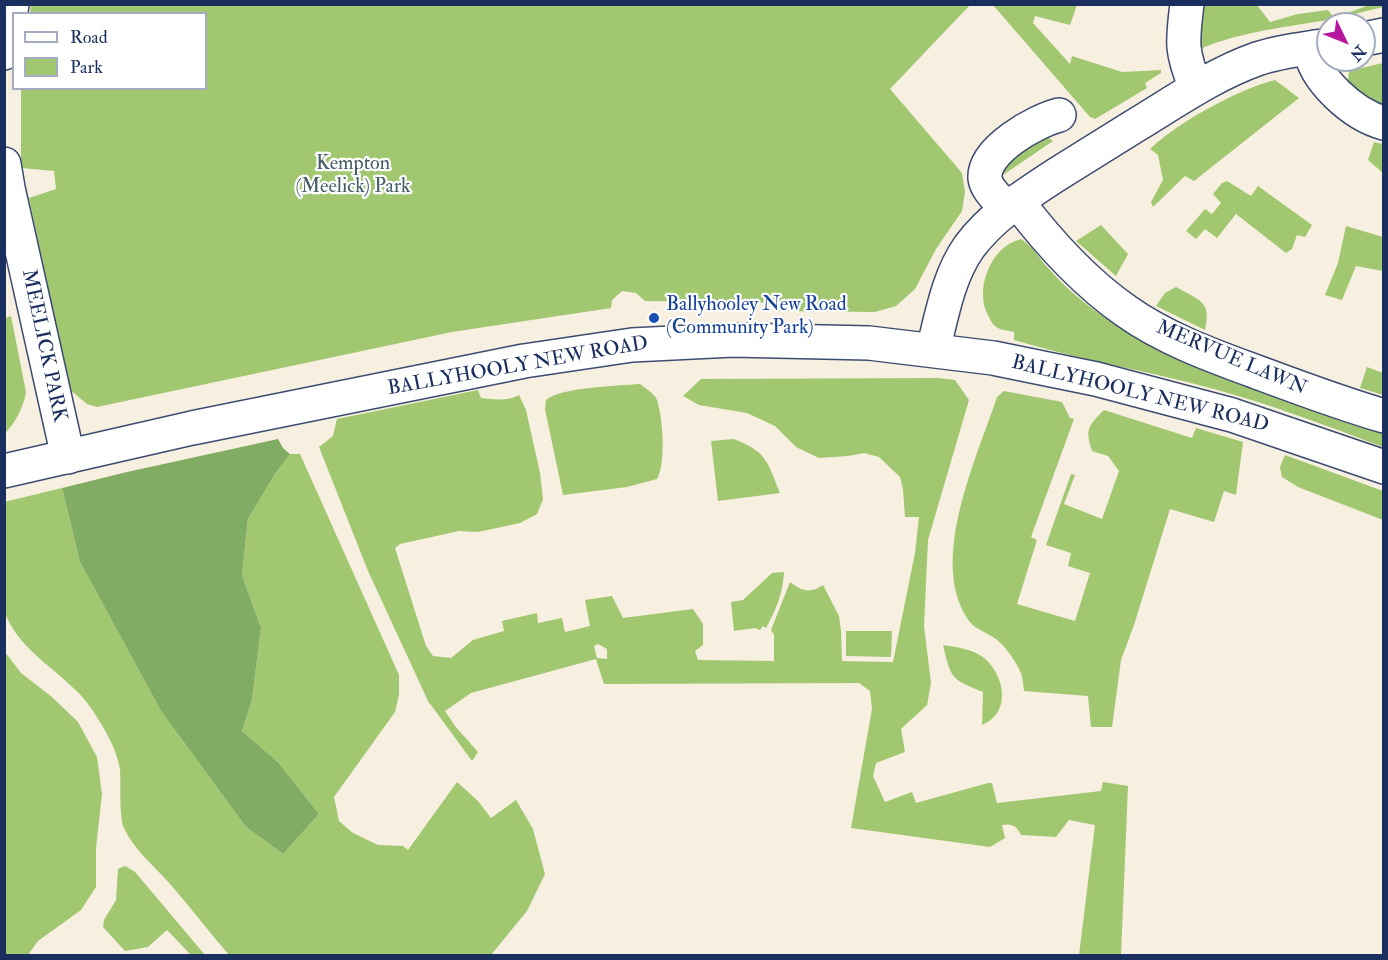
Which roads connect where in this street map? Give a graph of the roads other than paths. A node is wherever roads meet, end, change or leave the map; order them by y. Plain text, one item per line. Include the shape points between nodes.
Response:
1 (12, 4) edge
2 (1187, 4) edge
3 (1316, 47) edge
4 (1316, 51) edge
5 (4, 53) edge
6 (1316, 69) edge
7 (1319, 72) edge
8 (1197, 88) junction
9 (1059, 115) dead end
10 (1383, 123) edge
11 (4, 164) edge
12 (1011, 205) junction
13 (933, 350) junction
14 (1383, 416) edge
15 (68, 457) junction
16 (1383, 467) edge
17 (4, 471) edge

1 - 5 street
2 - 8 street via 1182,42
3 - 8 street via 1258,59
4 - 6 street via 1311,58
7 - 10 street via 1350,106
8 - 12 street
9 - 12 street, MERVUE LAWN via 1027,128 995,154 988,165 987,186
11 - 15 street, MEELICK PARK
12 - 13 street via 985,227 954,275
12 - 14 street, MERVUE LAWN via 1078,272 1146,324 1209,355
13 - 15 street, BALLYHOOLY NEW ROAD via 802,340 632,345 347,396
13 - 16 street, BALLYHOOLY NEW ROAD via 1096,379 1232,415
15 - 17 street, BALLYHOOLY NEW ROAD

